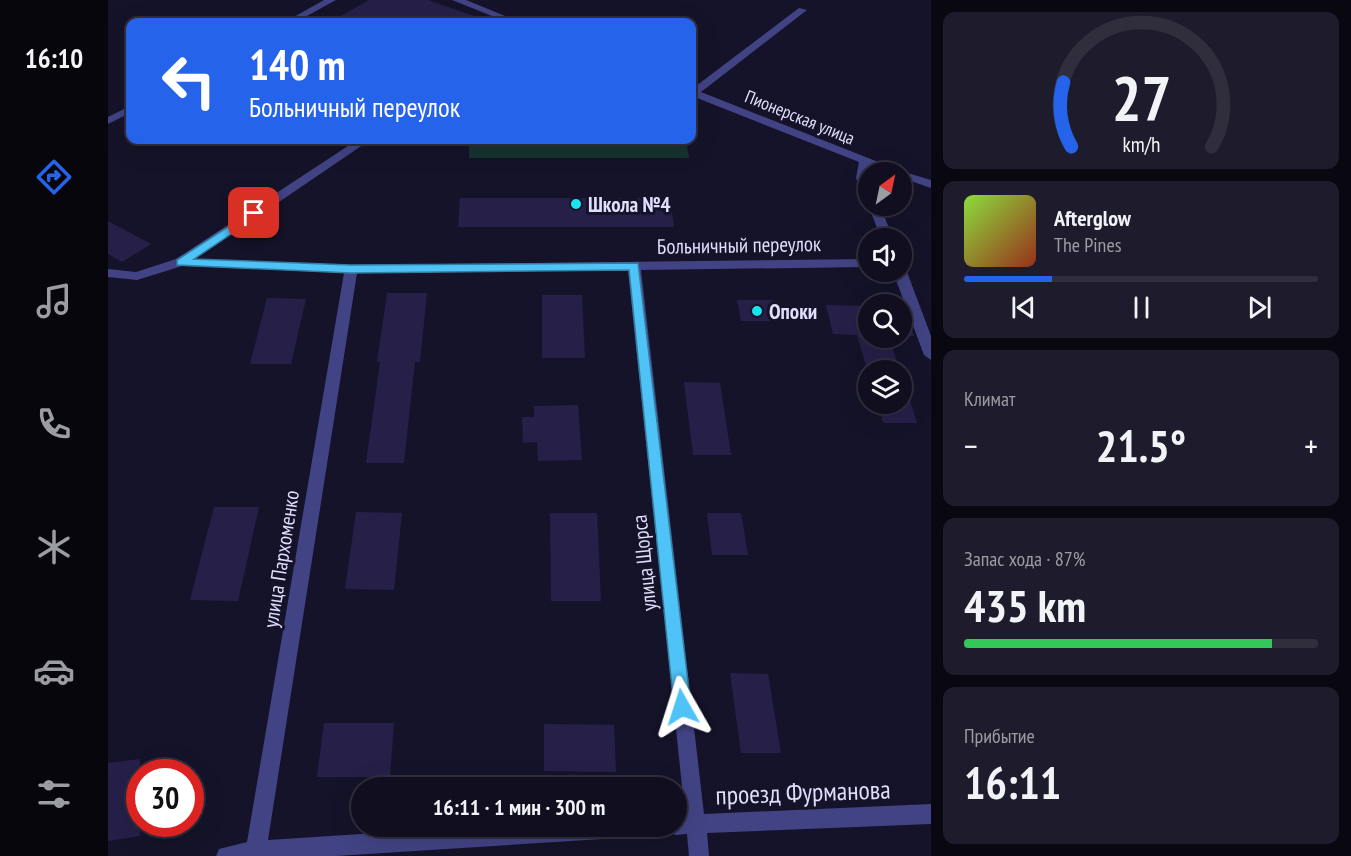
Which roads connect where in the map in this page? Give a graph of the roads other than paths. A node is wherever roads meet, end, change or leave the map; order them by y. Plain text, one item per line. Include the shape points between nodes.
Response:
1 (331, 0) edge
2 (457, 0) edge
3 (802, 10) dead end
4 (297, 18) edge
5 (504, 18) edge
6 (696, 89) edge
7 (696, 94) edge
8 (126, 111) edge
9 (108, 121) edge
10 (358, 144) edge
11 (865, 162) edge
12 (912, 177) edge
13 (931, 184) edge
14 (181, 262) junction
15 (858, 263) edge
16 (634, 266) junction
17 (351, 269) junction
18 (108, 273) edge
19 (904, 282) edge
20 (931, 355) edge
21 (682, 777) edge
22 (931, 814) edge
23 (687, 824) edge
24 (687, 826) edge
25 (488, 837) edge
26 (255, 853) edge
27 (226, 856) edge
28 (699, 856) edge

1 - 4 street
2 - 5 street
3 - 6 street
7 - 11 street, Пионерская улица
8 - 9 street
10 - 14 street
12 - 13 street
14 - 17 street, Больничный переулок
14 - 18 street, Больничный переулок via 137,276
15 - 16 street, Больничный переулок
16 - 17 street, Больничный переулок
16 - 21 street, улица Щорса
17 - 26 street, улица Пархоменко
19 - 20 street
22 - 23 street, проезд Фурманова
24 - 28 street, улица Щорса
25 - 26 street
26 - 27 street

